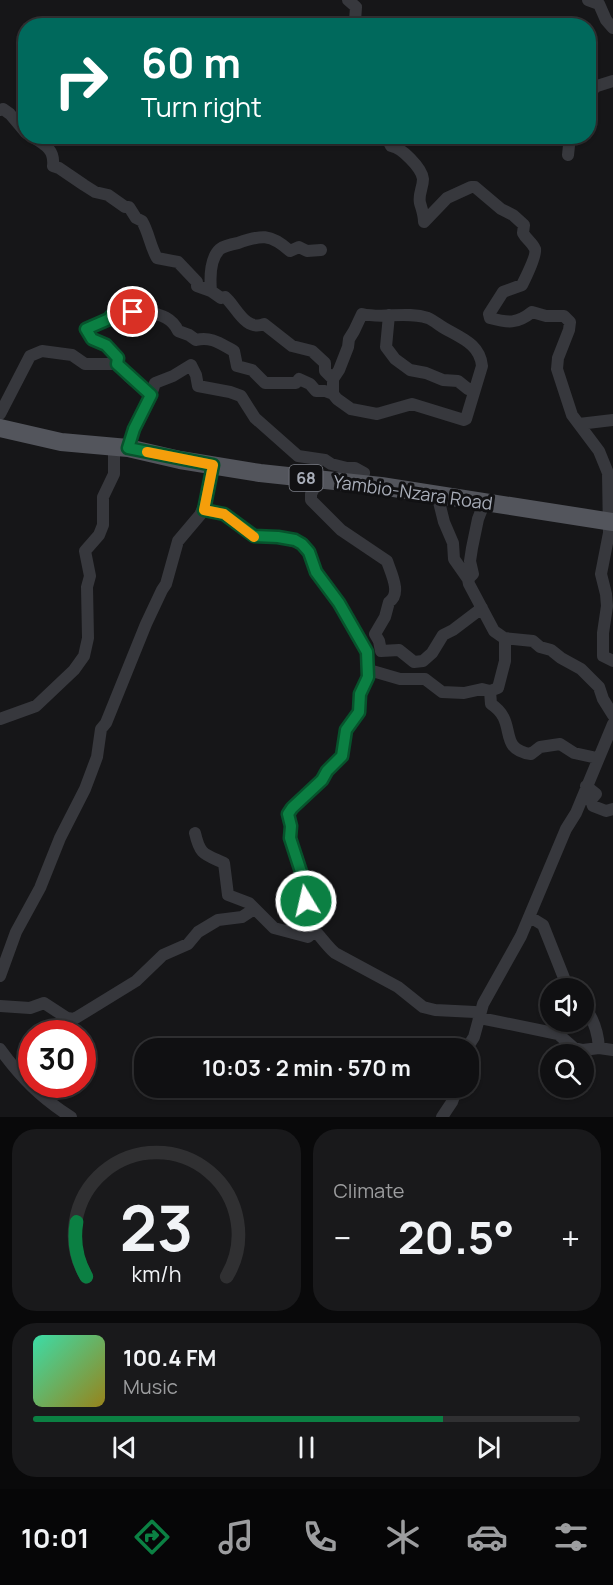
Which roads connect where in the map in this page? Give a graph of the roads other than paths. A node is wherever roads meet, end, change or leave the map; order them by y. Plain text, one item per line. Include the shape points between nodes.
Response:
1 (348, 0) edge
2 (588, 0) edge
3 (355, 18) edge
4 (613, 28) edge
5 (613, 81) edge
6 (596, 87) edge
7 (0, 110) edge
8 (18, 124) edge
9 (43, 144) edge
10 (390, 144) edge
11 (569, 144) edge
12 (568, 155) dead end
13 (321, 250) dead end
14 (211, 291) junction
15 (389, 315) junction
16 (117, 364) junction
17 (333, 380) junction
18 (474, 390) junction
19 (333, 394) junction
20 (151, 395) junction
21 (0, 414) edge
22 (613, 420) edge
23 (579, 424) junction
24 (0, 428) edge
25 (121, 448) junction
26 (213, 465) junction
27 (319, 479) junction
28 (361, 484) junction
29 (437, 494) junction
30 (486, 501) junction
31 (204, 506) junction
32 (611, 522) edge
33 (468, 579) junction
34 (482, 608) junction
35 (505, 638) junction
36 (613, 661) edge
37 (414, 662) junction
38 (369, 670) junction
39 (425, 679) junction
40 (490, 691) junction
41 (613, 715) edge
42 (0, 719) edge
43 (613, 724) edge
44 (597, 758) junction
45 (586, 786) junction
46 (613, 809) edge
47 (195, 833) dead end
48 (254, 909) junction
49 (530, 917) junction
50 (315, 931) junction
51 (0, 976) edge
52 (564, 978) edge
53 (0, 1006) edge
54 (479, 1015) junction
55 (594, 1022) edge
56 (473, 1038) edge
57 (599, 1048) junction
58 (0, 1049) edge
59 (613, 1050) edge
60 (453, 1098) edge
61 (71, 1117) edge
62 (442, 1117) edge

1 - 3 street via 356,7
2 - 4 street via 599,4
5 - 6 street
7 - 8 street
9 - 14 street via 54,157 53,166 129,207 146,228 157,258 178,262 197,286
10 - 23 street via 404,151 423,177 419,193 424,222 448,198 475,187 524,225 523,233 536,251 535,257 522,285 503,292 490,318 514,322 532,312 564,316 570,322 557,369 572,415
11 - 12 street
13 - 14 street via 299,247 290,251 265,236 230,245 220,249 216,256
14 - 17 street via 230,301 250,324 264,324 292,346 312,351 325,363
15 - 17 street via 362,314
15 - 18 street via 386,347 395,359 410,370 458,381
15 - 18 street via 428,318 470,342 482,358
16 - 19 street via 118,358 106,345 92,339 86,329 111,316 124,319 138,309 163,314 178,331 196,340 206,338 223,344 234,351 237,366 252,370 265,383 296,384 299,379 316,391
16 - 20 street
16 - 21 street via 85,364 72,355 42,351 30,356
17 - 19 street
18 - 19 street via 464,420 412,404 377,414 360,411 351,409
20 - 25 street
20 - 28 street via 155,383 191,365 198,386 241,396 255,418 298,456 355,468 364,473
22 - 23 street
23 - 32 street via 599,451 608,473
24 - 25 main road, Yambio-Nzara Road / 68 via 61,442
25 - 26 main road, Yambio-Nzara Road / 68
25 - 42 street via 103,497 103,525 85,551 90,576 84,656 36,706
26 - 27 main road, Yambio-Nzara Road / 68
26 - 31 street
27 - 28 main road, Yambio-Nzara Road / 68
27 - 37 street via 311,500 341,530 387,561 396,593 375,634 380,650 399,650
28 - 29 main road, Yambio-Nzara Road / 68
29 - 30 main road, Yambio-Nzara Road / 68
29 - 33 street via 453,543 454,559
30 - 32 main road, Yambio-Nzara Road / 68
30 - 33 street via 476,527 470,561 473,573
31 - 38 street via 204,510 224,514 254,536 289,539 305,547 316,572 362,642
31 - 51 street via 178,540 166,584 101,729 97,757 85,789 16,932
32 - 36 street via 601,574 607,606 603,656
33 - 34 street
34 - 35 street via 494,630
34 - 37 street via 443,635 423,661
35 - 40 street via 498,688
35 - 41 street via 533,641 581,669 599,687
37 - 39 street
38 - 39 street via 400,679
38 - 50 street via 360,694 359,712 346,730 340,759 288,814 290,838 306,890 306,910 313,918
39 - 40 street via 442,692
40 - 44 street via 491,704 504,717 516,750 531,754 540,747 560,744 574,753
43 - 44 street
44 - 45 street
45 - 46 street via 596,794 591,800 593,806 606,811
45 - 49 street
47 - 48 street via 201,851 224,863 228,895
48 - 50 street via 274,928 308,937
48 - 53 street via 242,917 218,920 198,932 188,944 163,955 136,981 74,1019 44,1003 30,1008
49 - 52 street via 543,924
49 - 54 street
50 - 54 street via 335,953 396,986 423,1007
54 - 56 street
54 - 57 street via 502,1024 558,1034 574,1048
55 - 57 street
57 - 59 street
58 - 61 street via 47,1102
60 - 62 street

